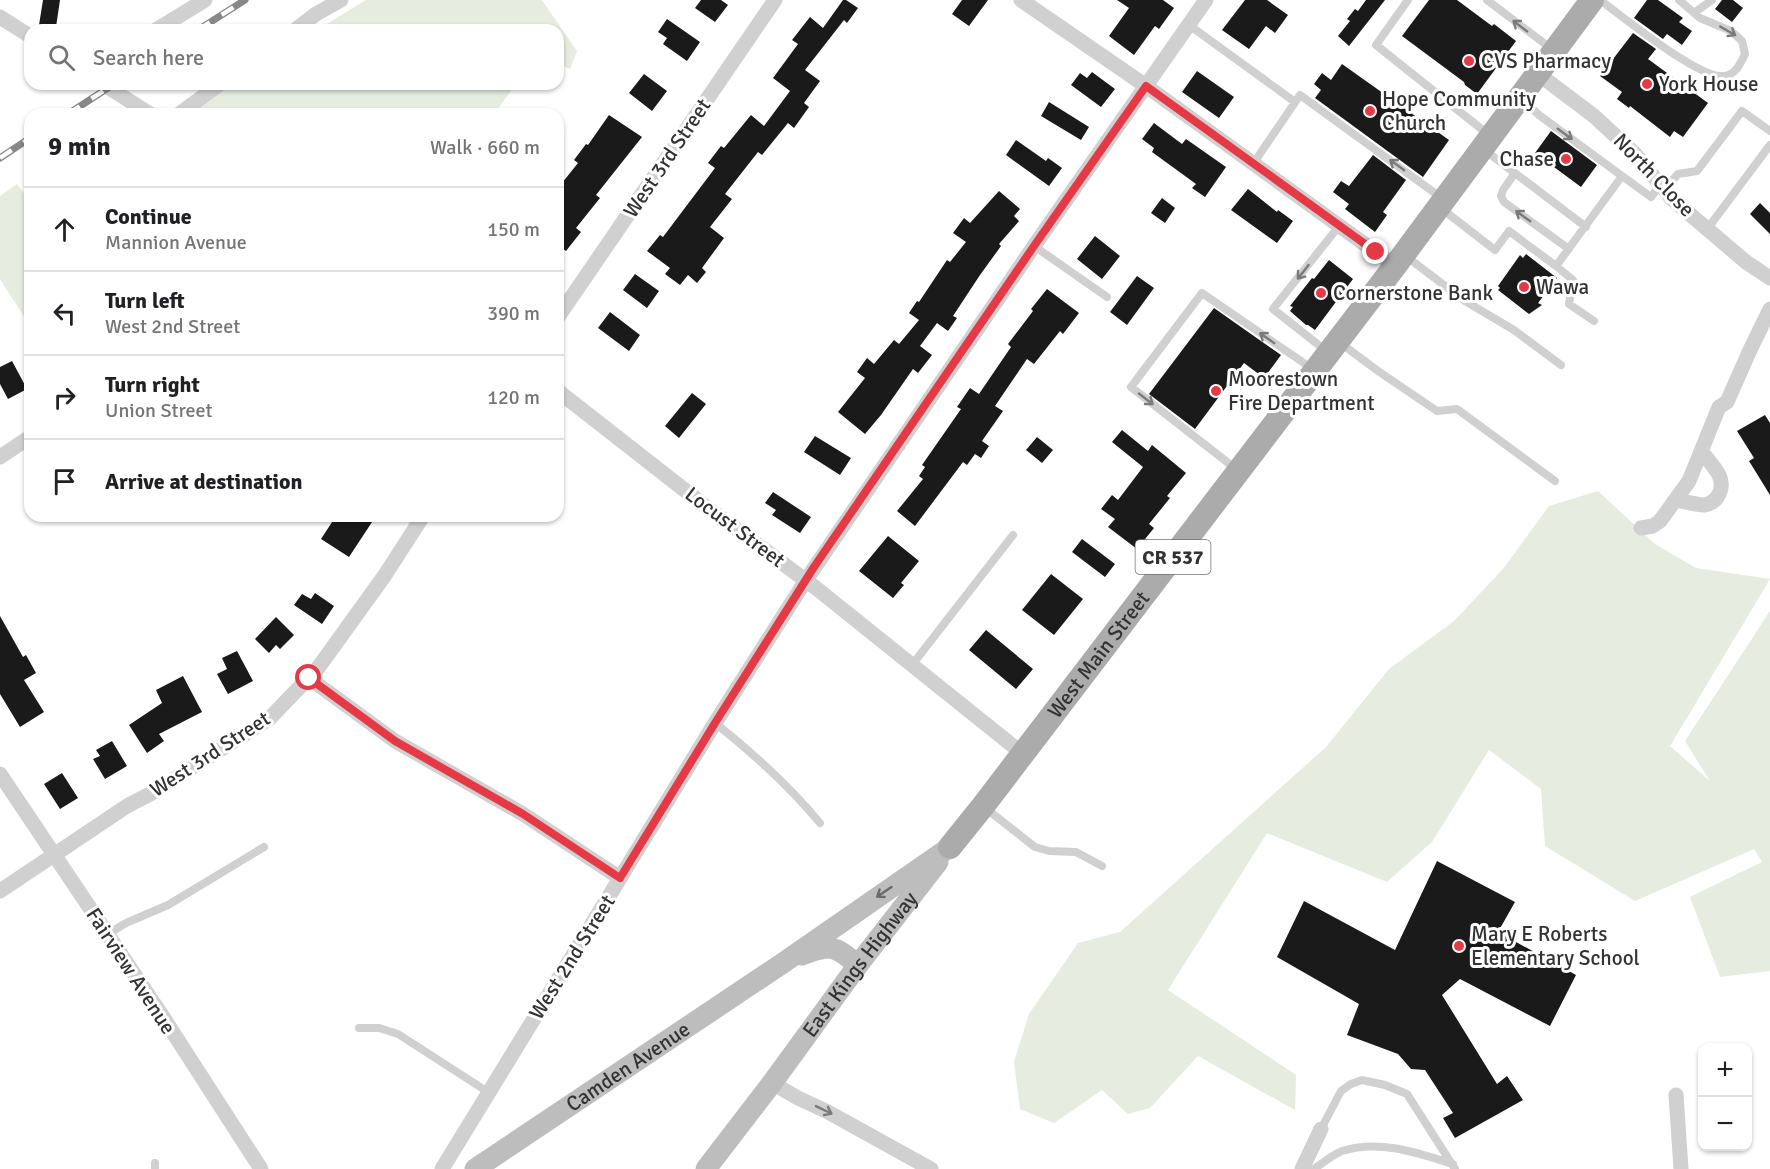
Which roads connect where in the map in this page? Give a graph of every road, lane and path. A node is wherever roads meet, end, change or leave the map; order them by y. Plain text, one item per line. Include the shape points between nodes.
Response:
1 (205, 0) edge
2 (341, 0) edge
3 (775, 0) edge
4 (1021, 0) edge
5 (1206, 0) edge
6 (1408, 0) edge
7 (1486, 0) edge
8 (1679, 0) edge
9 (1712, 0) edge
10 (1589, 2) edge
11 (1694, 13) junction
12 (0, 17) edge
13 (166, 24) edge
14 (303, 24) edge
15 (1189, 25) junction
16 (24, 32) edge
17 (1554, 51) junction
18 (1537, 74) junction
19 (1146, 86) junction
20 (112, 90) edge
21 (212, 90) edge
22 (1520, 97) junction
23 (1295, 102) junction
24 (141, 108) edge
25 (187, 108) edge
26 (1770, 131) edge
27 (1486, 142) junction
28 (1770, 145) edge
29 (1254, 164) junction
30 (1515, 173) junction
31 (1622, 176) junction
32 (1662, 187) junction
33 (1441, 203) junction
34 (1339, 226) junction
35 (1586, 227) junction
36 (1707, 228) junction
37 (1034, 246) junction
38 (1569, 249) junction
39 (1399, 260) junction
40 (1556, 266) junction
41 (1770, 279) edge
42 (1107, 297) dead end
43 (564, 308) edge
44 (1770, 309) edge
45 (1594, 321) dead end
46 (1770, 326) edge
47 (1757, 336) junction
48 (1327, 355) junction
49 (1561, 365) dead end
50 (564, 396) edge
51 (24, 441) edge
52 (1702, 452) junction
53 (0, 457) edge
54 (1239, 471) junction
55 (1555, 481) dead end
56 (1675, 500) junction
57 (419, 522) edge
58 (1641, 528) dead end
59 (1013, 535) dead end
60 (806, 580) junction
61 (912, 665) junction
62 (309, 678) junction
63 (715, 723) junction
64 (1023, 754) junction
65 (0, 774) edge
66 (983, 806) junction
67 (820, 823) dead end
68 (264, 847) dead end
69 (950, 847) junction
70 (54, 855) junction
71 (1102, 866) dead end
72 (620, 878) junction
73 (0, 891) edge
74 (108, 934) junction
75 (783, 963) junction
76 (858, 965) junction
77 (359, 1028) dead end
78 (772, 1083) junction
79 (488, 1092) junction
80 (1676, 1095) dead end
81 (1321, 1129) joint
82 (1454, 1167) edge
83 (261, 1169) edge
84 (442, 1169) edge
85 (475, 1169) edge
86 (706, 1169) edge
87 (931, 1169) edge
88 (1302, 1169) edge
89 (1314, 1169) edge
90 (1681, 1169) edge

1 - 13 street
2 - 14 street
3 - 43 street, West 3rd Street
4 - 19 street
5 - 15 street, West 2nd Street
6 - 27 lane via 1376,45
17 -> 7 lane
8 - 11 lane
9 - 11 lane
11 -> 10 lane via 1731,31 1742,41 1745,54 1737,70 1724,76 1710,74
10 - 17 main road, West Main Street / CR 537
12 - 16 street
15 - 19 street, West 2nd Street
15 - 23 lane
17 - 18 main road, West Main Street / CR 537
18 - 22 main road, West Main Street / CR 537
18 - 32 street, North Close via 1625,144
19 - 29 street
19 - 37 street, West 2nd Street
20 - 24 street
21 - 25 street
22 - 27 main road, West Main Street / CR 537
22 -> 31 lane
23 - 29 lane
33 -> 23 lane via 1300,95
26 - 32 lane via 1742,111 1697,171 1678,174
27 - 30 lane
27 - 33 main road, West Main Street / CR 537
28 - 36 lane
29 - 34 street
30 - 35 lane
38 -> 30 lane via 1504,202 1503,190
31 - 32 lane via 1651,197
31 - 35 lane
32 - 36 street, North Close
33 - 39 main road, West Main Street / CR 537
33 - 40 lane via 1495,250 1509,231
34 - 39 street
34 -> 48 lane via 1273,309
35 - 38 lane
36 - 41 street, North Close
37 - 42 lane
37 - 60 street, West 2nd Street
38 - 40 lane
39 - 48 main road, West Main Street / CR 537
39 - 49 lane via 1514,330
40 - 45 lane via 1573,280 1569,304
44 - 47 street
46 - 47 street
47 - 52 street via 1727,402 1719,407
48 - 54 main road, West Main Street / CR 537
48 -> 54 lane via 1202,293 1131,387
48 - 55 lane via 1378,371 1437,411 1458,409
50 - 60 street, Locust Street
51 - 53 street
52 - 56 street
52 - 56 street via 1719,476 1720,493 1707,504
54 - 64 main road, West Main Street / CR 537
56 - 58 street via 1653,526
57 - 62 street, West 3rd Street
59 - 61 lane
60 - 61 street, Locust Street
60 - 63 street, West 2nd Street
61 - 64 street, Locust Street
62 - 70 street, West 3rd Street via 269,718
62 - 72 street via 395,741 523,814
63 - 67 lane via 769,769
63 - 72 street, West 2nd Street
64 - 66 main road, West Main Street / CR 537
65 - 70 street, Fairview Avenue
66 - 69 main road, West Main Street / CR 537
66 - 71 lane via 1035,847 1076,852
68 - 74 lane via 168,905
69 -> 75 main road, Camden Avenue / CR 537
69 - 76 main road, East Kings Highway / CR 537
70 - 73 street, West 3rd Street
70 - 74 street, Fairview Avenue
72 - 79 street, West 2nd Street
74 - 83 street, Fairview Avenue
75 - 76 main road, Camden Avenue / CR 537 via 823,947 844,953
75 - 85 main road, Camden Avenue / CR 537
76 - 78 main road, East Kings Highway
77 - 79 lane via 379,1028 398,1034
78 - 86 main road, East Kings Highway
78 -> 87 street
79 - 84 street, West 2nd Street
80 - 90 street
81 - 82 lane via 1341,1091 1351,1084 1362,1080 1385,1085 1407,1094
81 - 88 street
82 - 89 lane via 1408,1150 1368,1146 1342,1152

